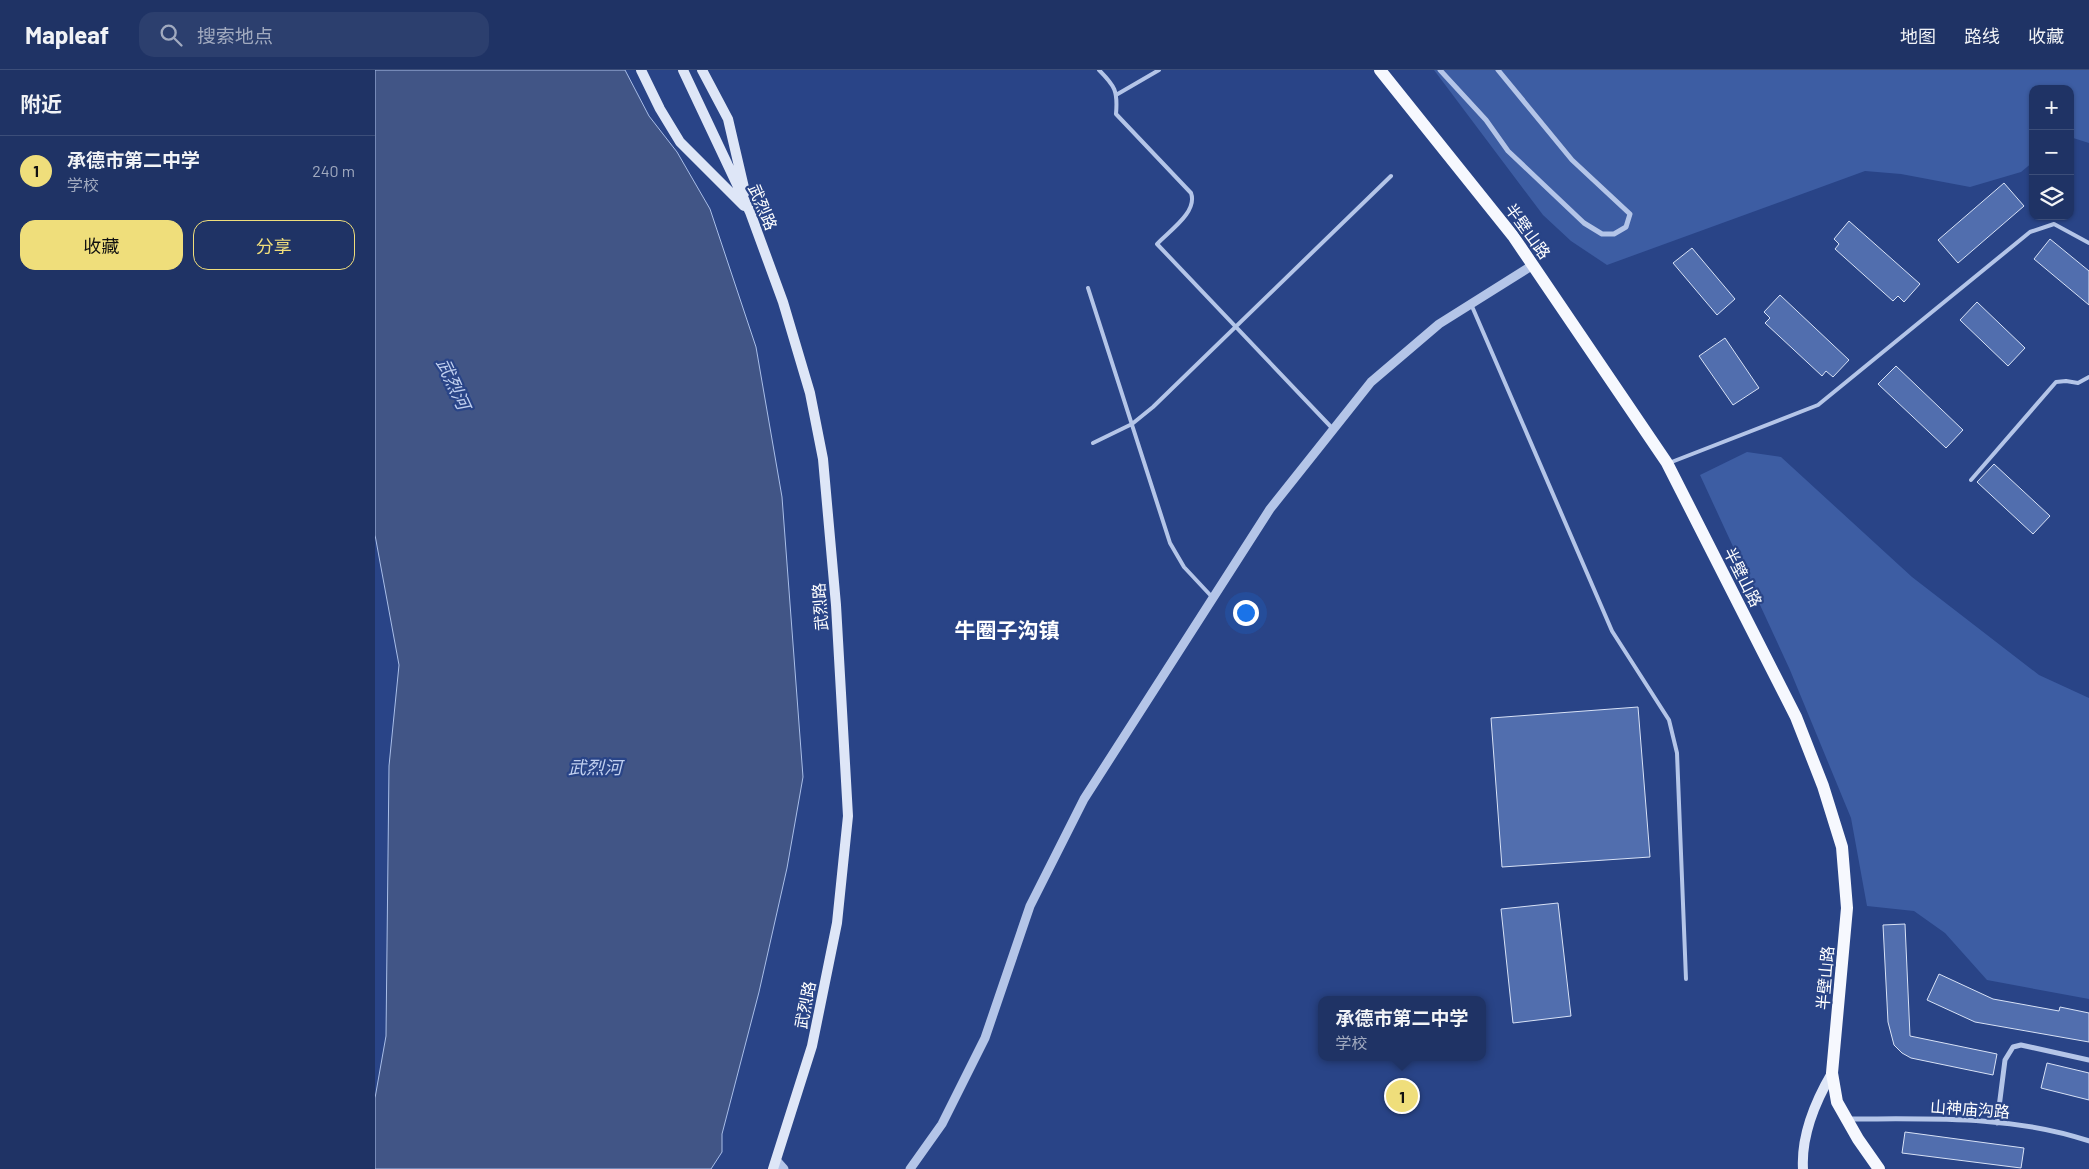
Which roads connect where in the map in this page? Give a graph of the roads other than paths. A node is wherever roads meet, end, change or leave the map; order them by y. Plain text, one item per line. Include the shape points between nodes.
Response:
1 (641, 70) edge
2 (683, 70) edge
3 (703, 70) edge
4 (1099, 70) edge
5 (1159, 70) edge
6 (1380, 70) edge
7 (1440, 70) edge
8 (1498, 70) edge
9 (1116, 95) junction
10 (1391, 176) dead end
11 (751, 212) junction
12 (2089, 243) edge
13 (1533, 265) junction
14 (1088, 288) dead end
15 (1471, 304) junction
16 (1235, 327) junction
17 (2089, 377) edge
18 (1132, 424) junction
19 (1333, 429) junction
20 (1093, 444) dead end
21 (1667, 464) junction
22 (1971, 480) dead end
23 (1213, 598) junction
24 (1686, 979) dead end
25 (2089, 1060) edge
26 (1832, 1073) junction
27 (1847, 1119) junction
28 (1997, 1123) junction
29 (2089, 1141) edge
30 (775, 1165) edge
31 (768, 1169) edge
32 (784, 1169) edge
33 (910, 1169) edge
34 (1803, 1169) edge
35 (1879, 1169) edge

1 - 11 main road via 680,142
2 - 11 main road, 武烈路
3 - 11 main road via 728,119
4 - 9 lane via 1113,85
5 - 9 lane
6 - 13 main road, 半壁山路
7 - 8 street via 1486,120 1508,150 1585,223 1602,234 1614,234 1626,227 1630,214 1572,160
9 - 16 lane via 1116,114 1191,193 1193,199 1192,208 1157,244
10 - 16 lane
11 - 30 main road, 武烈路 via 811,392 823,458 836,605 848,816 837,923 812,1046
12 - 21 lane via 2054,224 2030,232 1818,405
13 - 15 street
13 - 21 main road, 半壁山路
14 - 18 lane
15 - 19 street via 1439,324 1371,382
15 - 24 lane via 1612,631 1669,720 1677,753
16 - 18 lane
16 - 19 lane
17 - 22 lane via 2078,383 2056,382
18 - 20 lane
18 - 23 lane via 1170,542 1184,567
19 - 23 street via 1270,509
21 - 26 main road, 半壁山路 via 1796,717 1823,786 1841,847 1847,908
23 - 33 street via 1084,799 1029,906 985,1038 942,1124
25 - 28 street via 2021,1045 2013,1047 2005,1060
26 - 27 main road, 半壁山路 via 1837,1102
26 - 34 main road via 1818,1096 1807,1131
27 - 28 street, 山神庙沟路 via 1952,1118
27 - 35 main road, 半壁山路
28 - 29 street, 山神庙沟路
30 - 31 main road, 武烈路
30 - 32 street

